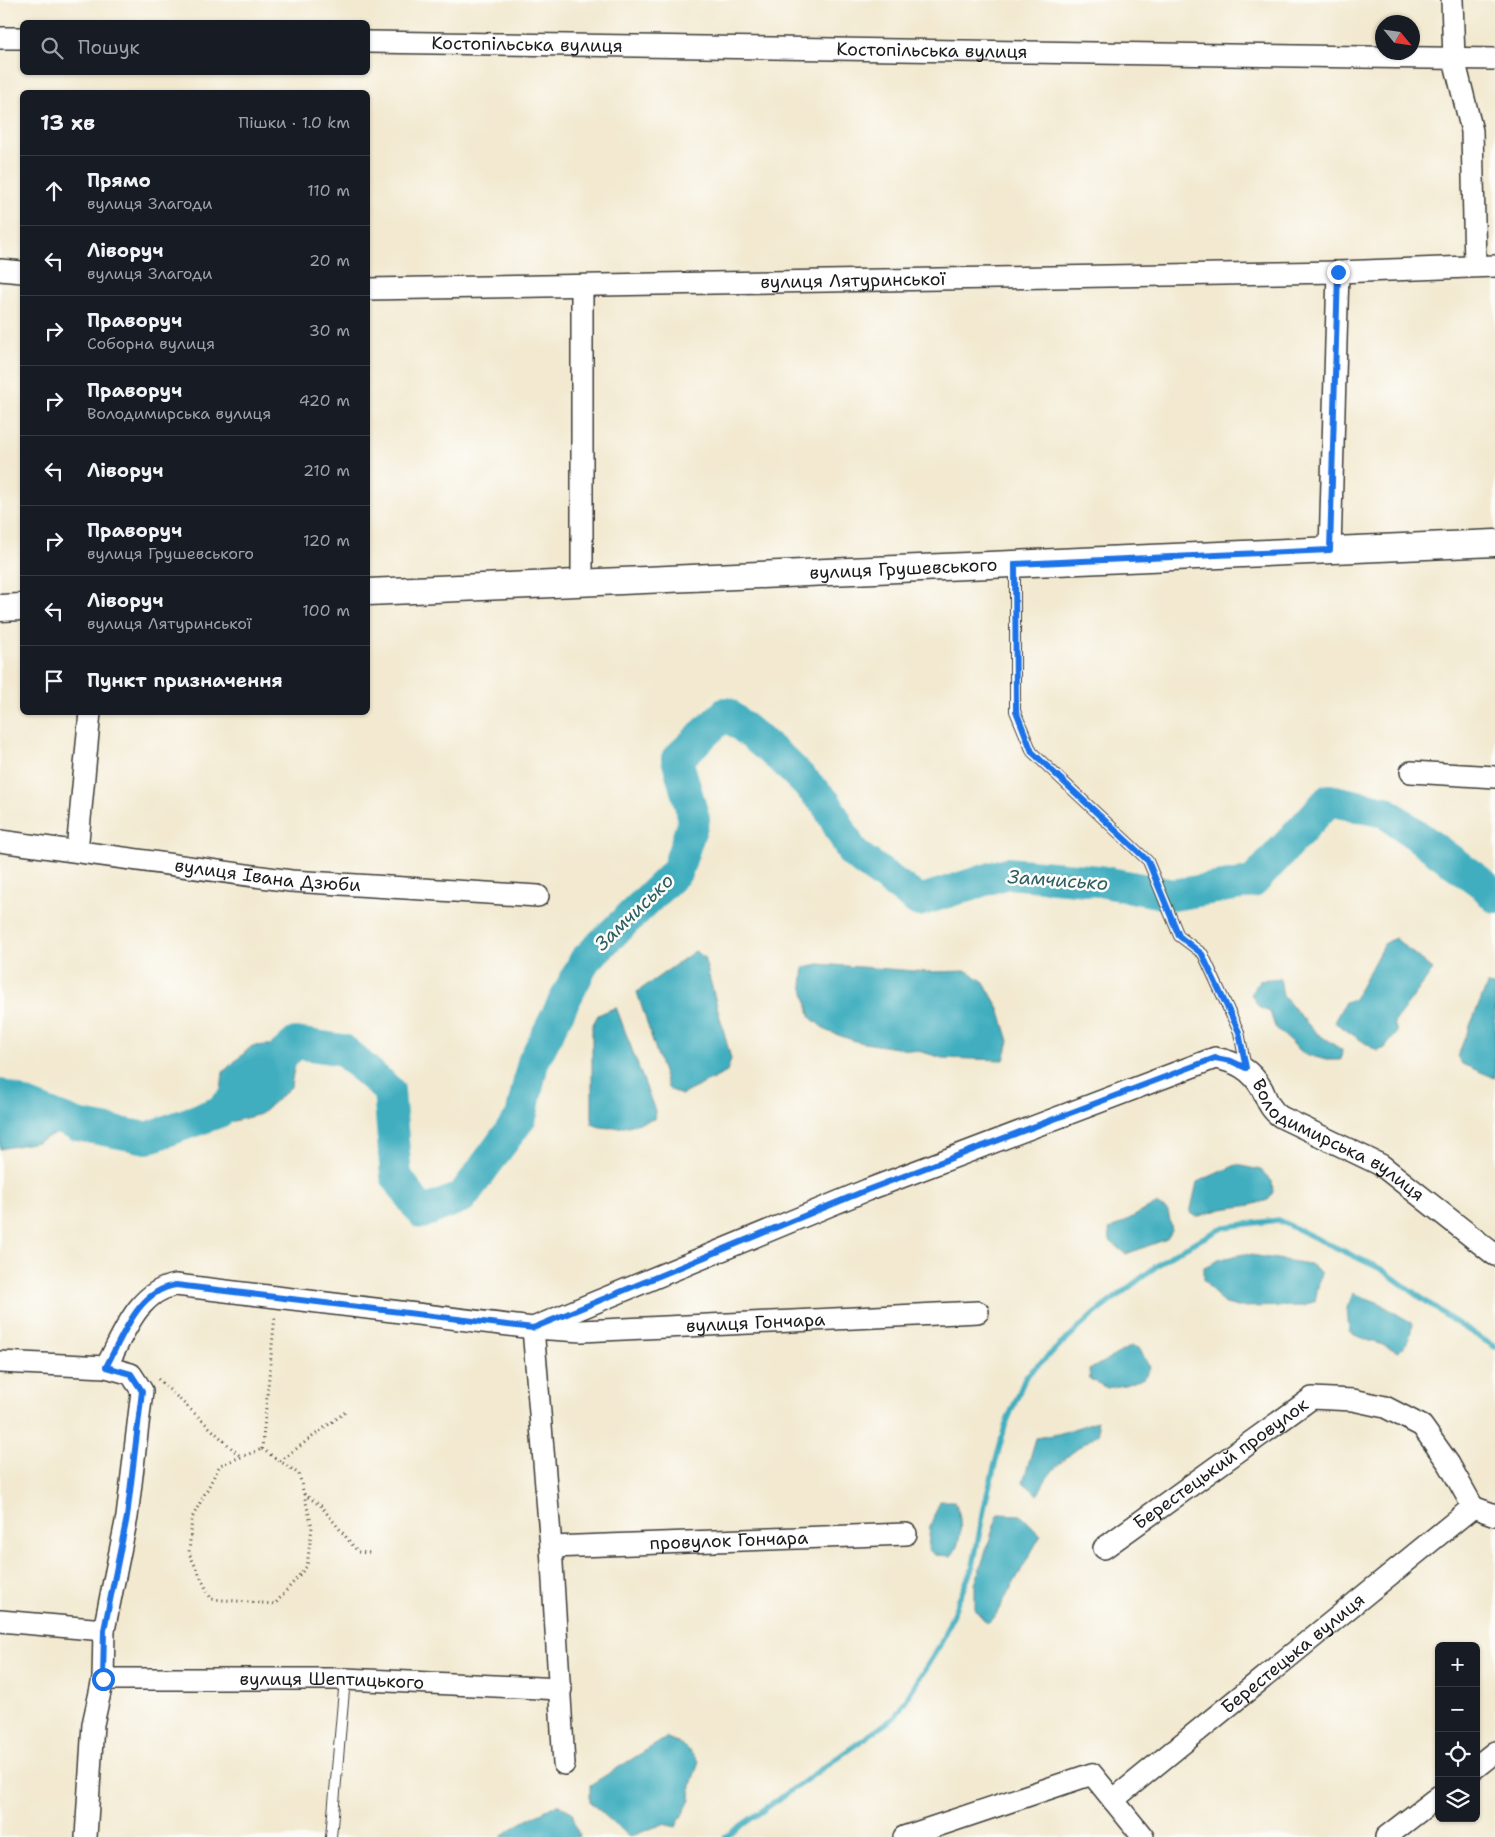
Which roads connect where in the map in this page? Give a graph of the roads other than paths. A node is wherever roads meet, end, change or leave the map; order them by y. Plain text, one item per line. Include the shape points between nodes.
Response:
1 (1452, 0) edge
2 (0, 38) edge
3 (20, 38) edge
4 (370, 42) edge
5 (1454, 59) junction
6 (1495, 59) edge
7 (1485, 266) edge
8 (0, 270) edge
9 (20, 272) edge
10 (1338, 272) junction
11 (582, 286) junction
12 (370, 289) edge
13 (1495, 543) edge
14 (1330, 550) junction
15 (1015, 564) junction
16 (582, 583) junction
17 (370, 592) edge
18 (20, 607) edge
19 (0, 608) edge
20 (90, 715) edge
21 (1411, 772) dead end
22 (1495, 777) edge
23 (0, 841) edge
24 (77, 851) junction
25 (538, 896) dead end
26 (1246, 1068) junction
27 (1495, 1255) edge
28 (978, 1312) dead end
29 (533, 1328) junction
30 (0, 1362) edge
31 (106, 1367) junction
32 (1473, 1507) junction
33 (1495, 1515) edge
34 (906, 1534) dead end
35 (551, 1547) junction
36 (1104, 1548) dead end
37 (0, 1621) edge
38 (104, 1630) junction
39 (103, 1679) junction
40 (346, 1679) junction
41 (561, 1689) junction
42 (1495, 1752) edge
43 (564, 1764) dead end
44 (1480, 1764) edge
45 (1435, 1799) edge
46 (1113, 1800) junction
47 (86, 1837) edge
48 (331, 1837) edge
49 (904, 1837) edge
50 (1144, 1837) edge
51 (1386, 1837) edge

1 - 5 street
2 - 3 street
4 - 5 street, Костопільська вулиця
5 - 6 street, Костопільська вулиця
5 - 7 street via 1472,131
7 - 10 street, вулиця Лятуринської
8 - 9 street
10 - 11 street, вулиця Лятуринської
10 - 14 street
11 - 12 street, вулиця Лятуринської
11 - 16 street
13 - 14 street, вулиця Грушевського
14 - 15 street, вулиця Грушевського
15 - 16 street, вулиця Грушевського
15 - 26 lane via 1016,711 1032,752 1148,861 1179,936 1202,954 1239,1032
16 - 17 street, вулиця Грушевського
18 - 19 street
20 - 24 street
21 - 22 street
23 - 24 street, вулиця Івана Дзюби
24 - 25 street, вулиця Івана Дзюби via 291,881
26 - 27 street, Володимирська вулиця via 1262,1089 1273,1112 1381,1165
26 - 29 street, Володимирська вулиця via 1215,1058 867,1190
28 - 29 street, вулиця Гончара via 582,1331
29 - 31 street, Володимирська вулиця via 176,1285 165,1287 145,1300
29 - 35 street
30 - 31 street
31 - 38 street via 131,1374 142,1391 127,1517
32 - 33 street
32 - 36 street, Берестецький провулок via 1449,1464 1422,1426 1385,1407 1353,1400 1312,1398
32 - 46 street, Берестецька вулиця
34 - 35 street, провулок Гончара
35 - 41 street
37 - 38 street
38 - 39 street
39 - 40 street, вулиця Шептицького
39 - 47 street via 94,1724
40 - 41 street, вулиця Шептицького
40 - 48 lane
41 - 43 street
42 - 44 street
45 - 51 street
46 - 49 street via 1092,1774
46 - 50 street

